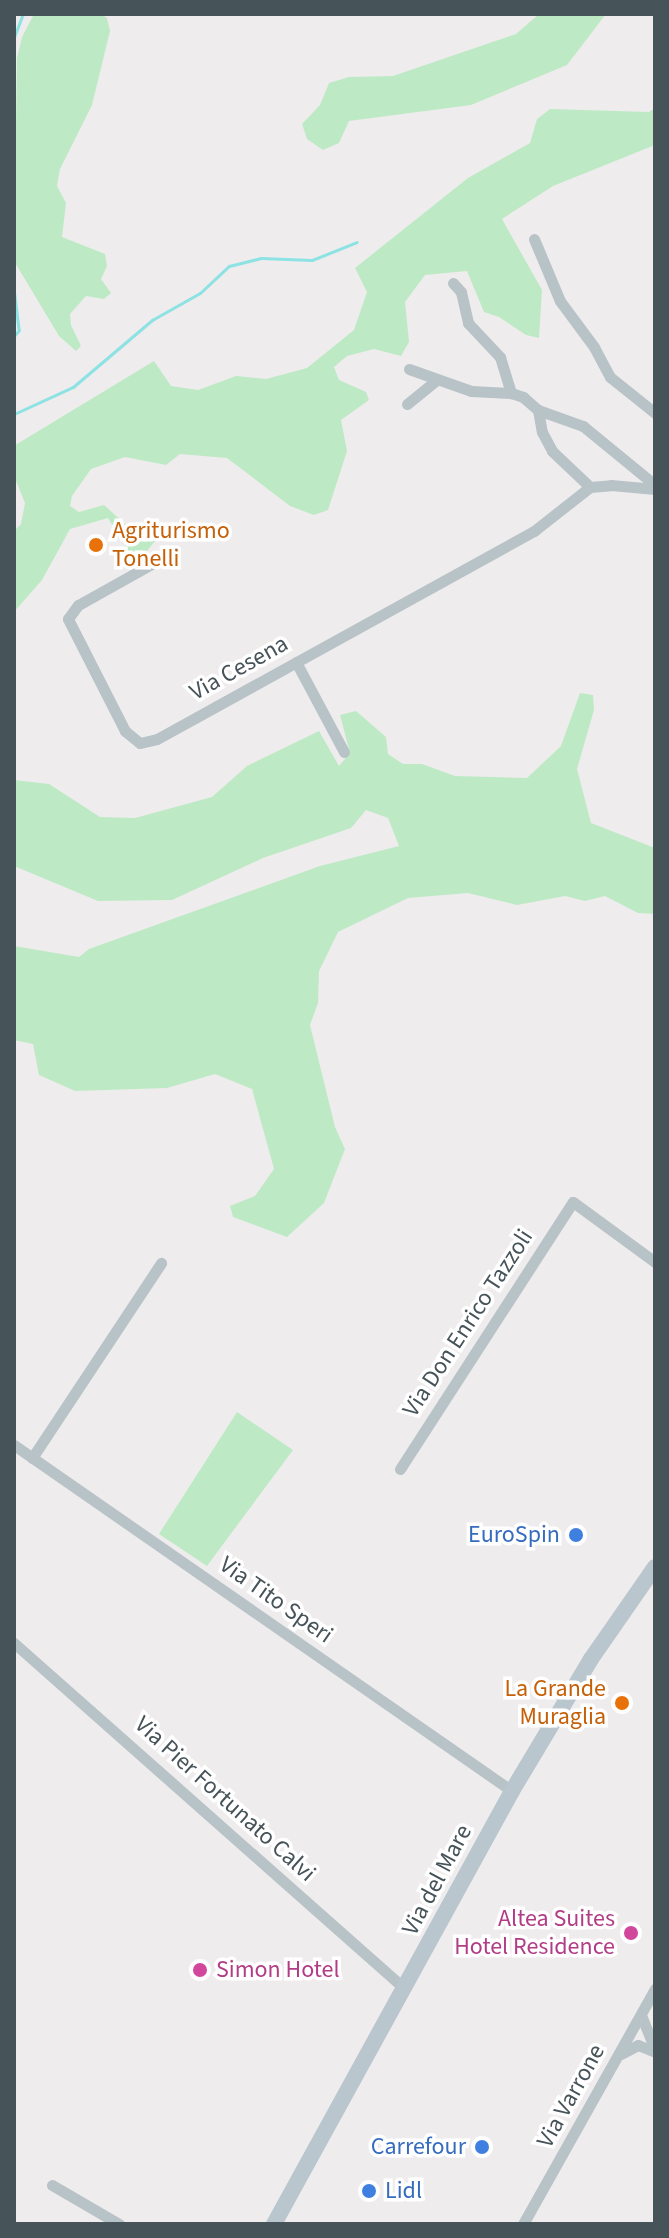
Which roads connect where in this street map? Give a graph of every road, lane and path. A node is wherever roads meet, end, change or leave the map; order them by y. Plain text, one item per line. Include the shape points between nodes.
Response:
1 (534, 239) dead end
2 (453, 283) dead end
3 (409, 369) dead end
4 (435, 381) junction
5 (511, 393) junction
6 (407, 404) dead end
7 (538, 410) junction
8 (655, 413) edge
9 (590, 487) junction
10 (655, 487) edge
11 (173, 552) dead end
12 (296, 662) junction
13 (344, 752) dead end
14 (655, 1262) edge
15 (161, 1263) dead end
16 (14, 1445) edge
17 (32, 1458) junction
18 (400, 1469) dead end
19 (655, 1567) edge
20 (14, 1643) edge
21 (512, 1791) junction
22 (405, 1989) junction
23 (655, 1989) edge
24 (641, 2015) junction
25 (655, 2051) edge
26 (618, 2057) junction
27 (52, 2185) dead end
28 (534, 2208) junction
29 (119, 2224) edge
30 (274, 2224) edge
31 (523, 2224) edge
32 (531, 2224) edge

1 - 8 street via 559,298 610,377
2 - 5 street via 461,292 468,323 500,357
3 - 4 street
4 - 5 street via 478,393
4 - 6 street
5 - 7 street
7 - 9 street via 552,451
7 - 10 street via 583,426
9 - 10 street
9 - 12 street, Via Cesena via 534,531
11 - 12 street, Via Cesena via 69,615 71,630 133,739 157,739
12 - 13 street
14 - 18 street, Via Don Enrico Tazzoli via 573,1202
15 - 17 street
16 - 17 street, Via Tito Speri
17 - 21 street, Via Tito Speri
19 - 21 main road, Via del Mare via 591,1659
20 - 22 street, Via Pier Fortunato Calvi
21 - 22 main road, Via del Mare
22 - 30 main road, Via del Mare
23 - 24 street, Via Varrone
24 - 25 street
24 - 26 street, Via Varrone
25 - 26 street via 638,2045
26 - 28 street, Via Varrone
27 - 29 street
28 - 31 street, Via Varrone
28 - 32 street

